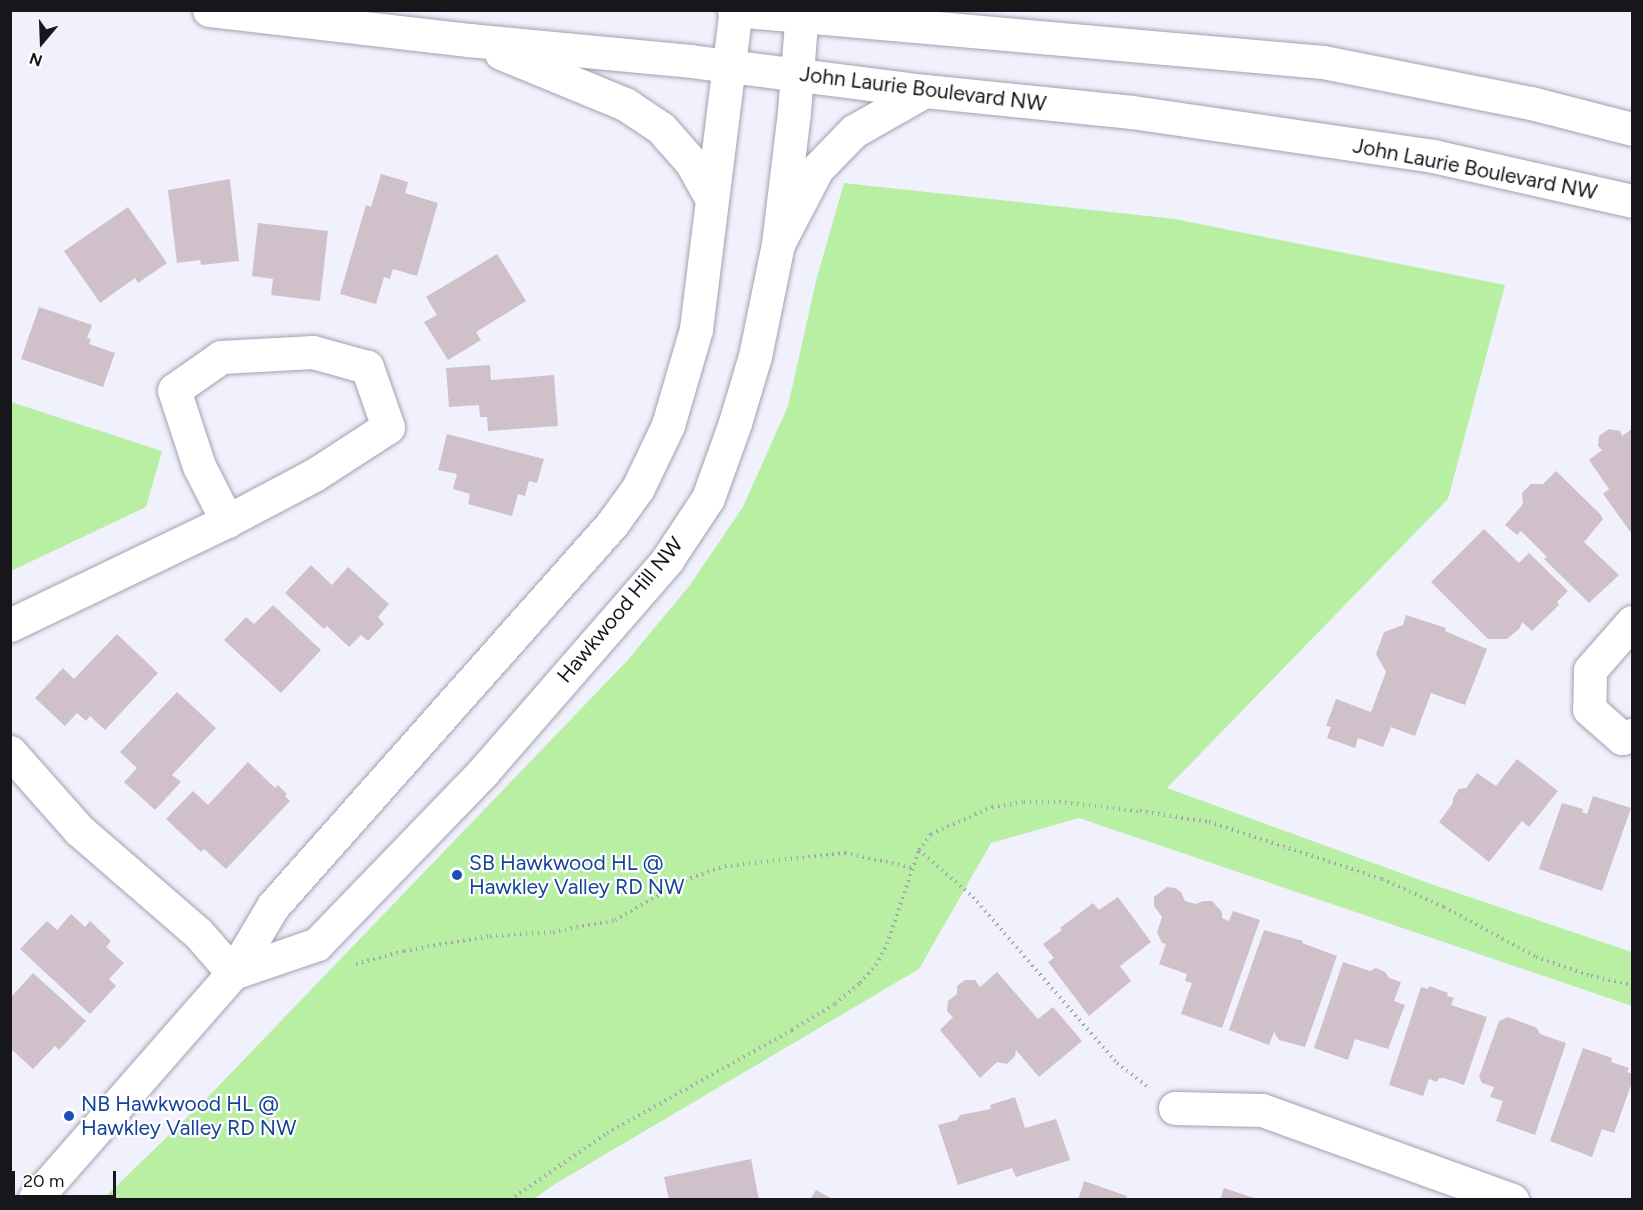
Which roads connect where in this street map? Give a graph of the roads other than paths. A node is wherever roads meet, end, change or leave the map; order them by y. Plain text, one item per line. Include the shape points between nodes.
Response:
1 (209, 10) edge
2 (954, 10) edge
3 (735, 11) edge
4 (802, 14) edge
5 (1020, 36) junction
6 (469, 40) junction
7 (729, 65) junction
8 (797, 75) junction
9 (925, 91) junction
10 (1632, 129) edge
11 (711, 198) junction
12 (1632, 201) edge
13 (778, 244) junction
14 (227, 521) junction
15 (1632, 622) edge
16 (10, 625) edge
17 (1632, 735) edge
18 (10, 752) edge
19 (234, 973) junction
20 (1175, 1108) road end
21 (34, 1200) edge
22 (1512, 1200) edge

1 - 6 street, John Laurie Boulevard NW
2 - 5 street
3 - 4 street
3 - 7 street, Hawkwood Hill NW
4 - 5 street
4 - 8 street, Hawkwood Hill NW
5 - 10 street via 1323,62 1532,103
6 - 7 street, John Laurie Boulevard NW
6 - 11 street via 625,104 672,138
7 - 8 street, John Laurie Boulevard NW
7 - 11 street, Hawkwood Hill NW
8 - 9 street, John Laurie Boulevard NW
8 - 13 street, Hawkwood Hill NW
9 - 12 street, John Laurie Boulevard NW via 1132,112 1433,156
9 - 13 street via 854,131 817,169
11 - 19 street, Hawkwood Hill NW via 696,329 668,425 638,488 612,524 273,906
13 - 19 street, Hawkwood Hill NW via 755,356 735,423 708,498 667,560 483,772 316,944
14 - 14 street via 314,475 388,428 367,367 313,352 221,357 174,390 200,466
14 - 16 street
15 - 17 street via 1590,670 1589,709 1622,738
18 - 19 street via 79,830 198,933
19 - 21 street, Hawkwood Hill NW
20 - 22 street via 1262,1110

